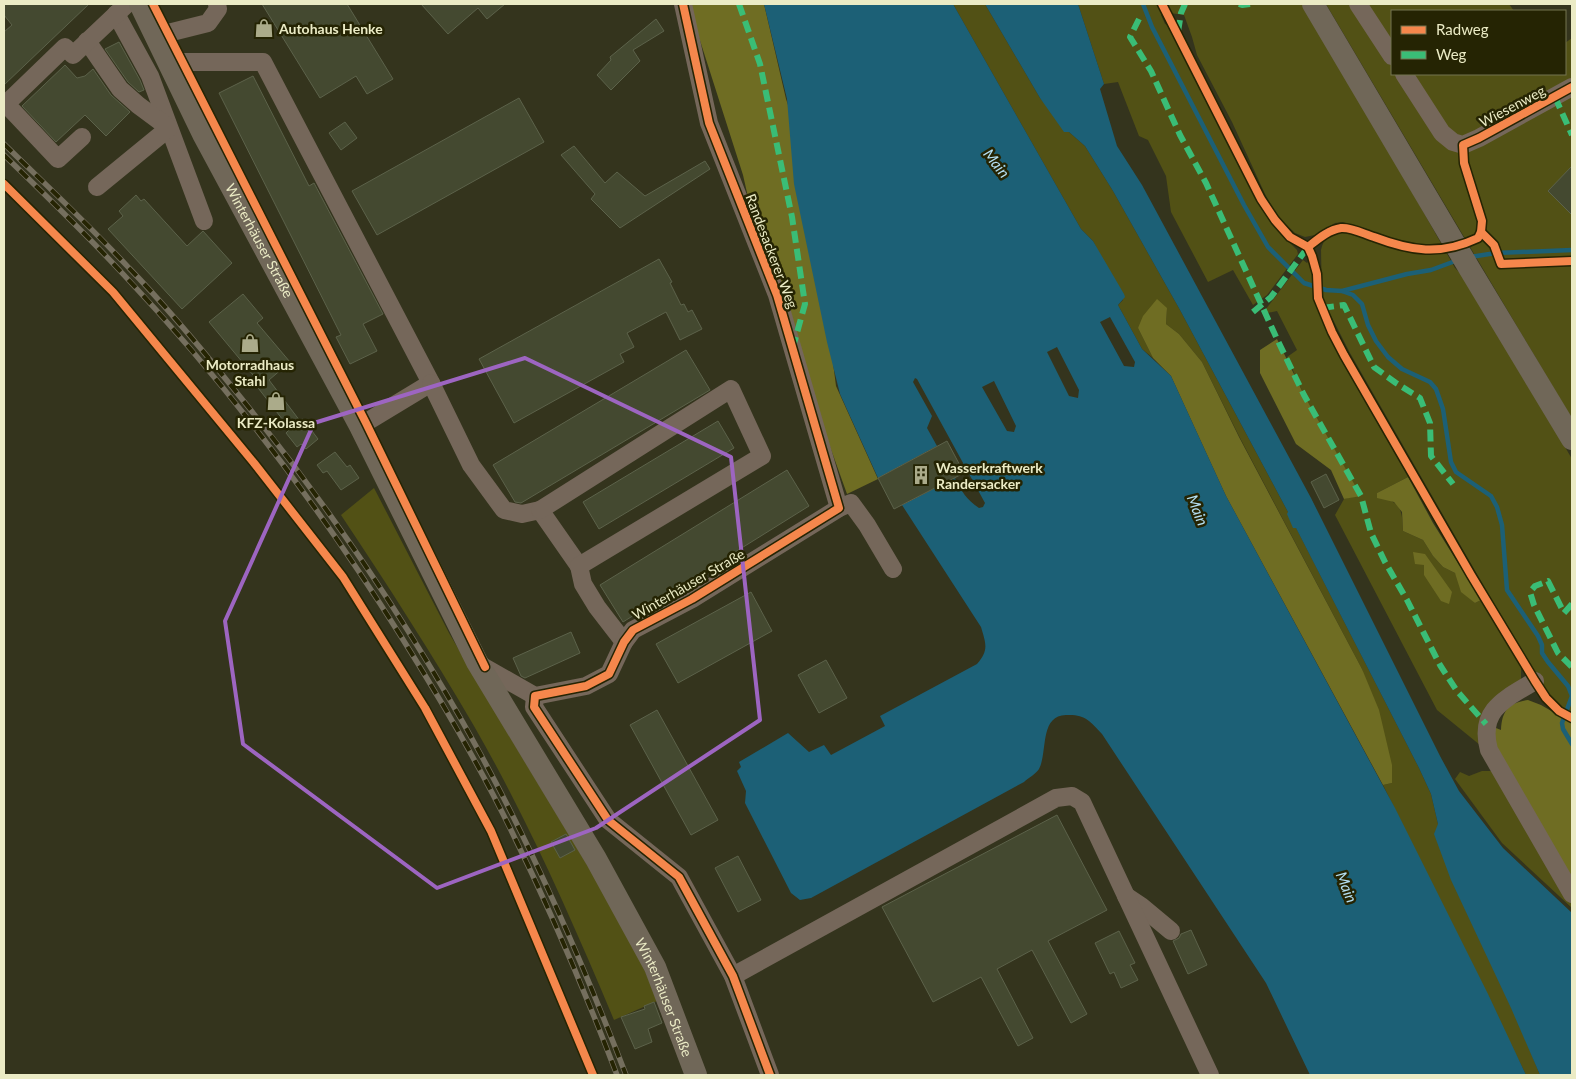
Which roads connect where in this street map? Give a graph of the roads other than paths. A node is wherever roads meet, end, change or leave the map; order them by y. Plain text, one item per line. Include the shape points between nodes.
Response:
1 (140, 4) edge
2 (218, 4) edge
3 (683, 4) edge
4 (1313, 4) edge
5 (1358, 4) edge
6 (121, 9) edge
7 (157, 39) junction
8 (88, 41) junction
9 (1391, 54) edge
10 (168, 62) junction
11 (1405, 75) edge
12 (1572, 86) edge
13 (169, 128) junction
14 (82, 137) dead end
15 (97, 186) dead end
16 (204, 221) dead end
17 (431, 383) junction
18 (360, 426) junction
19 (1572, 439) edge
20 (839, 508) junction
21 (540, 510) junction
22 (579, 566) junction
23 (893, 569) dead end
24 (624, 642) junction
25 (477, 662) junction
26 (1535, 681) dead end
27 (535, 696) junction
28 (1572, 894) edge
29 (1126, 895) junction
30 (1171, 931) dead end
31 (733, 976) junction
32 (696, 1075) edge
33 (770, 1075) edge
34 (1210, 1075) edge

1 - 7 main road, Winterhäuser Straße
2 - 7 street via 208,23
3 - 20 street, Randesackerer Weg via 709,123 777,295
4 - 19 main road
5 - 9 street
6 - 8 street
6 - 13 street
7 - 10 main road, Winterhäuser Straße
8 - 13 street via 120,89
8 - 14 street via 73,55 65,47 6,104 58,159
10 - 17 street via 263,62
10 - 18 main road, Winterhäuser Straße via 203,134
11 - 12 street, Wiesenweg via 1442,134 1463,145
13 - 15 street
13 - 16 street
17 - 18 street
17 - 21 street via 471,465 504,510 522,514
18 - 25 main road, Winterhäuser Straße
20 - 23 street via 851,502
20 - 24 street, Winterhäuser Straße via 692,598 633,630
21 - 22 street
21 - 22 street via 731,389 762,456
22 - 24 street via 583,584
24 - 27 street, Winterhäuser Straße via 609,674 586,686
25 - 27 street
25 - 32 main road, Winterhäuser Straße via 596,859 655,967
26 - 28 street via 1504,700 1492,713 1485,734 1489,750
27 - 31 street via 534,707 608,820 679,877
29 - 30 street
29 - 31 street via 1082,802 1072,796 1056,798
29 - 34 street
31 - 33 street

